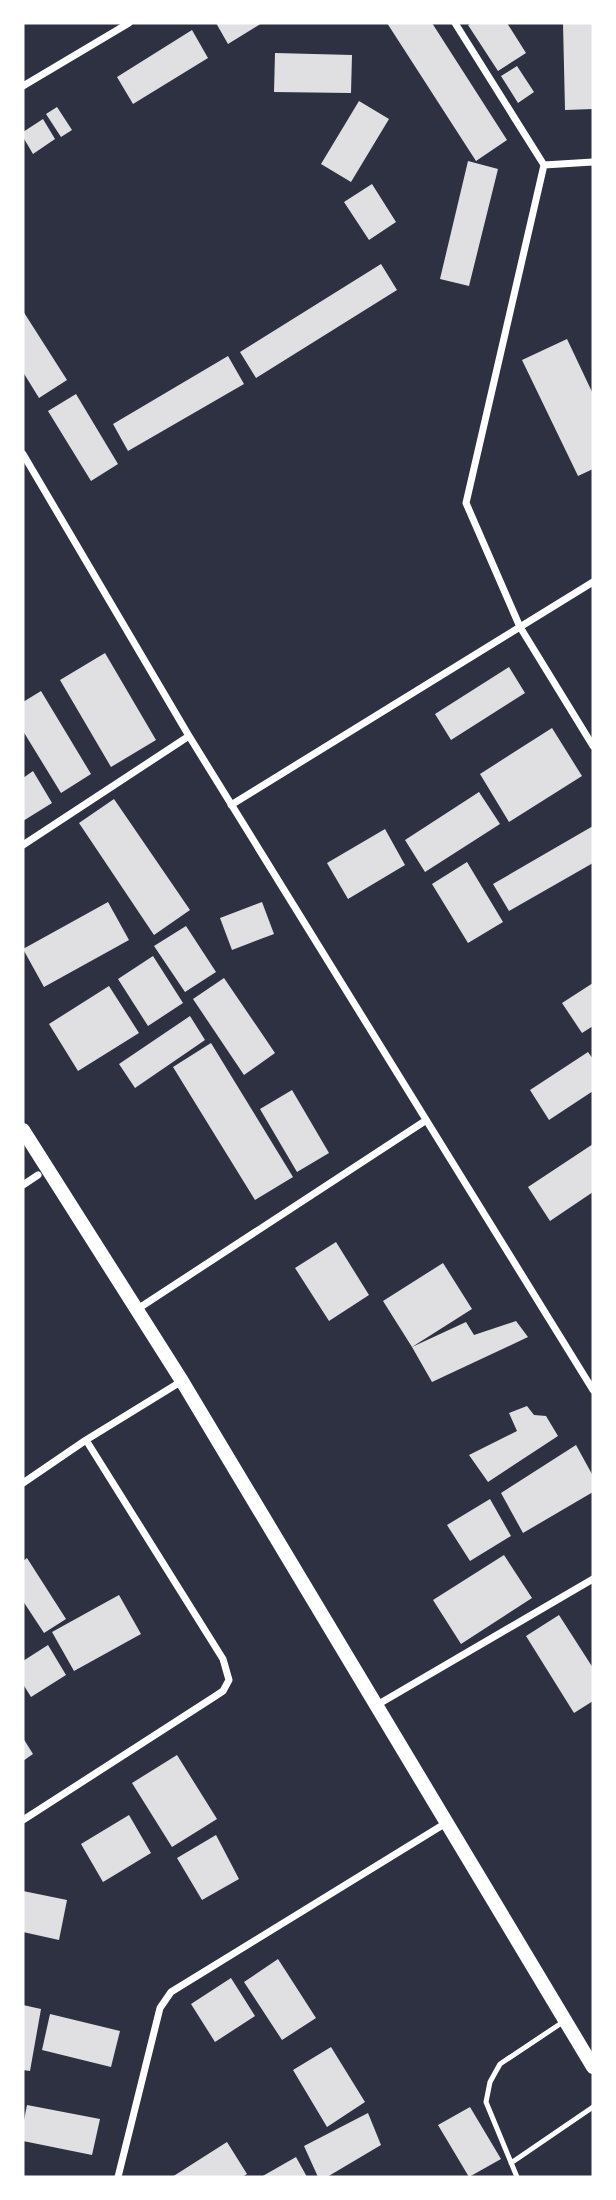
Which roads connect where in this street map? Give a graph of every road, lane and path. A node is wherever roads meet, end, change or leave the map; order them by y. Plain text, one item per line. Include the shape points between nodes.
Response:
1 (129, 23) edge
2 (455, 23) edge
3 (23, 86) edge
4 (593, 162) edge
5 (544, 164) junction
6 (23, 454) edge
7 (593, 582) edge
8 (520, 627) junction
9 (189, 736) junction
10 (593, 746) edge
11 (231, 805) junction
12 (23, 845) edge
13 (425, 1121) junction
14 (23, 1130) edge
15 (38, 1175) dead end
16 (23, 1185) edge
17 (135, 1310) junction
18 (182, 1381) junction
19 (593, 1390) edge
20 (86, 1440) junction
21 (23, 1483) edge
22 (593, 1579) edge
23 (377, 1705) junction
24 (23, 1819) edge
25 (447, 1822) junction
26 (565, 2020) junction
27 (593, 2067) edge
28 (593, 2107) edge
29 (511, 2163) junction
30 (118, 2177) edge
31 (517, 2177) edge

1 - 3 street
2 - 5 street
4 - 5 street
5 - 8 street via 466,503
6 - 9 street
7 - 8 street
8 - 10 street
8 - 11 street
9 - 11 street
9 - 12 street
11 - 13 street
13 - 17 street
13 - 19 street
14 - 17 main road
15 - 16 street
17 - 18 main road
18 - 20 street
18 - 23 main road
20 - 21 street
20 - 24 street via 223,1659 229,1680 223,1691
22 - 23 street
23 - 25 main road
25 - 26 main road
25 - 30 street via 172,1992 160,2008
26 - 27 main road
26 - 29 lane via 500,2064 490,2082 486,2102
28 - 29 lane
29 - 31 lane

